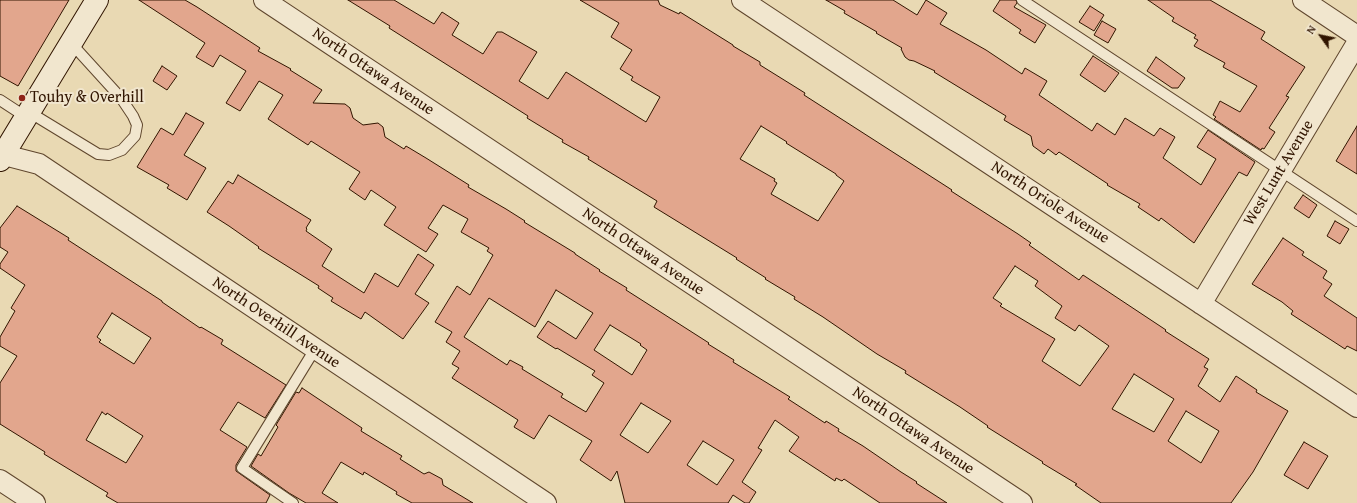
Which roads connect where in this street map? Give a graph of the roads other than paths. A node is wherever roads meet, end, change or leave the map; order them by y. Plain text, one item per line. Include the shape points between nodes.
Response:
1 (97, 0) edge
2 (264, 0) edge
3 (742, 0) edge
4 (1022, 0) edge
5 (1303, 0) edge
6 (1357, 36) edge
7 (71, 43) junction
8 (1357, 43) edge
9 (0, 100) edge
10 (28, 114) junction
11 (1, 156) edge
12 (1280, 171) junction
13 (1357, 221) edge
14 (1201, 304) junction
15 (315, 349) junction
16 (1357, 407) edge
17 (0, 480) edge
18 (34, 503) edge
19 (293, 503) edge
20 (546, 503) edge
21 (1022, 503) edge

1 - 7 main road
2 - 21 street, North Ottawa Avenue
3 - 14 street, North Oriole Avenue
4 - 12 lane
5 - 6 street
7 - 10 main road
7 - 10 lane via 124,103 137,125 135,136 122,150 109,155 98,154
8 - 12 street, West Lunt Avenue
9 - 10 lane
10 - 11 main road
11 - 15 street, North Overhill Avenue via 39,164
12 - 13 lane
12 - 14 street, West Lunt Avenue
14 - 16 street, North Oriole Avenue
15 - 19 lane via 242,468
15 - 20 street, North Overhill Avenue via 526,494
17 - 18 street

